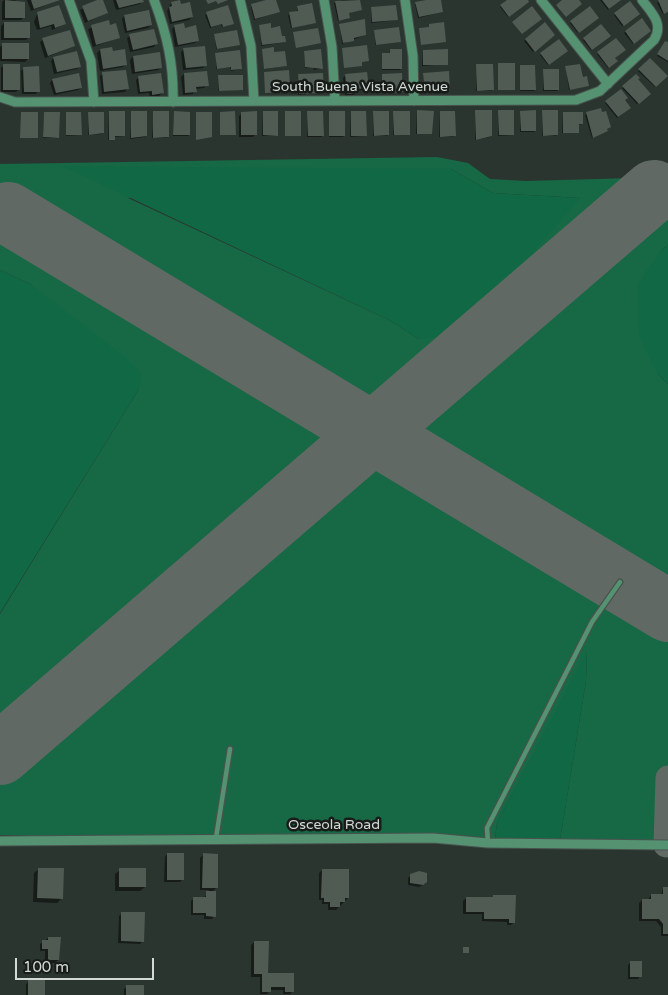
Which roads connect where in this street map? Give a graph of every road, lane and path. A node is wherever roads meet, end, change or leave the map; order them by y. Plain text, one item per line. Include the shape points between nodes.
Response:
1 (69, 0) edge
2 (154, 0) edge
3 (240, 0) edge
4 (324, 0) edge
5 (405, 0) edge
6 (541, 0) edge
7 (642, 0) edge
8 (608, 84) junction
9 (0, 97) edge
10 (254, 101) junction
11 (335, 101) junction
12 (414, 101) junction
13 (94, 102) junction
14 (173, 102) junction
15 (620, 582) dead end
16 (230, 749) dead end
17 (216, 838) junction
18 (0, 840) edge
19 (488, 843) junction
20 (668, 845) edge

1 - 13 street via 91,61
2 - 14 street via 171,58
3 - 10 street via 251,46
4 - 11 street via 332,47
5 - 12 street via 413,56
6 - 8 street
7 - 8 street, South Buena Vista Avenue via 656,18 656,36
8 - 12 street, South Buena Vista Avenue via 594,95 570,101
9 - 13 street, South Buena Vista Avenue via 12,102
10 - 11 street, South Buena Vista Avenue
10 - 14 street, South Buena Vista Avenue
11 - 12 street, South Buena Vista Avenue
13 - 14 street, South Buena Vista Avenue
15 - 19 lane via 592,622 491,819 487,828
16 - 17 lane
17 - 18 street, Osceola Road
17 - 19 street, Osceola Road via 433,838
19 - 20 street, Osceola Road

